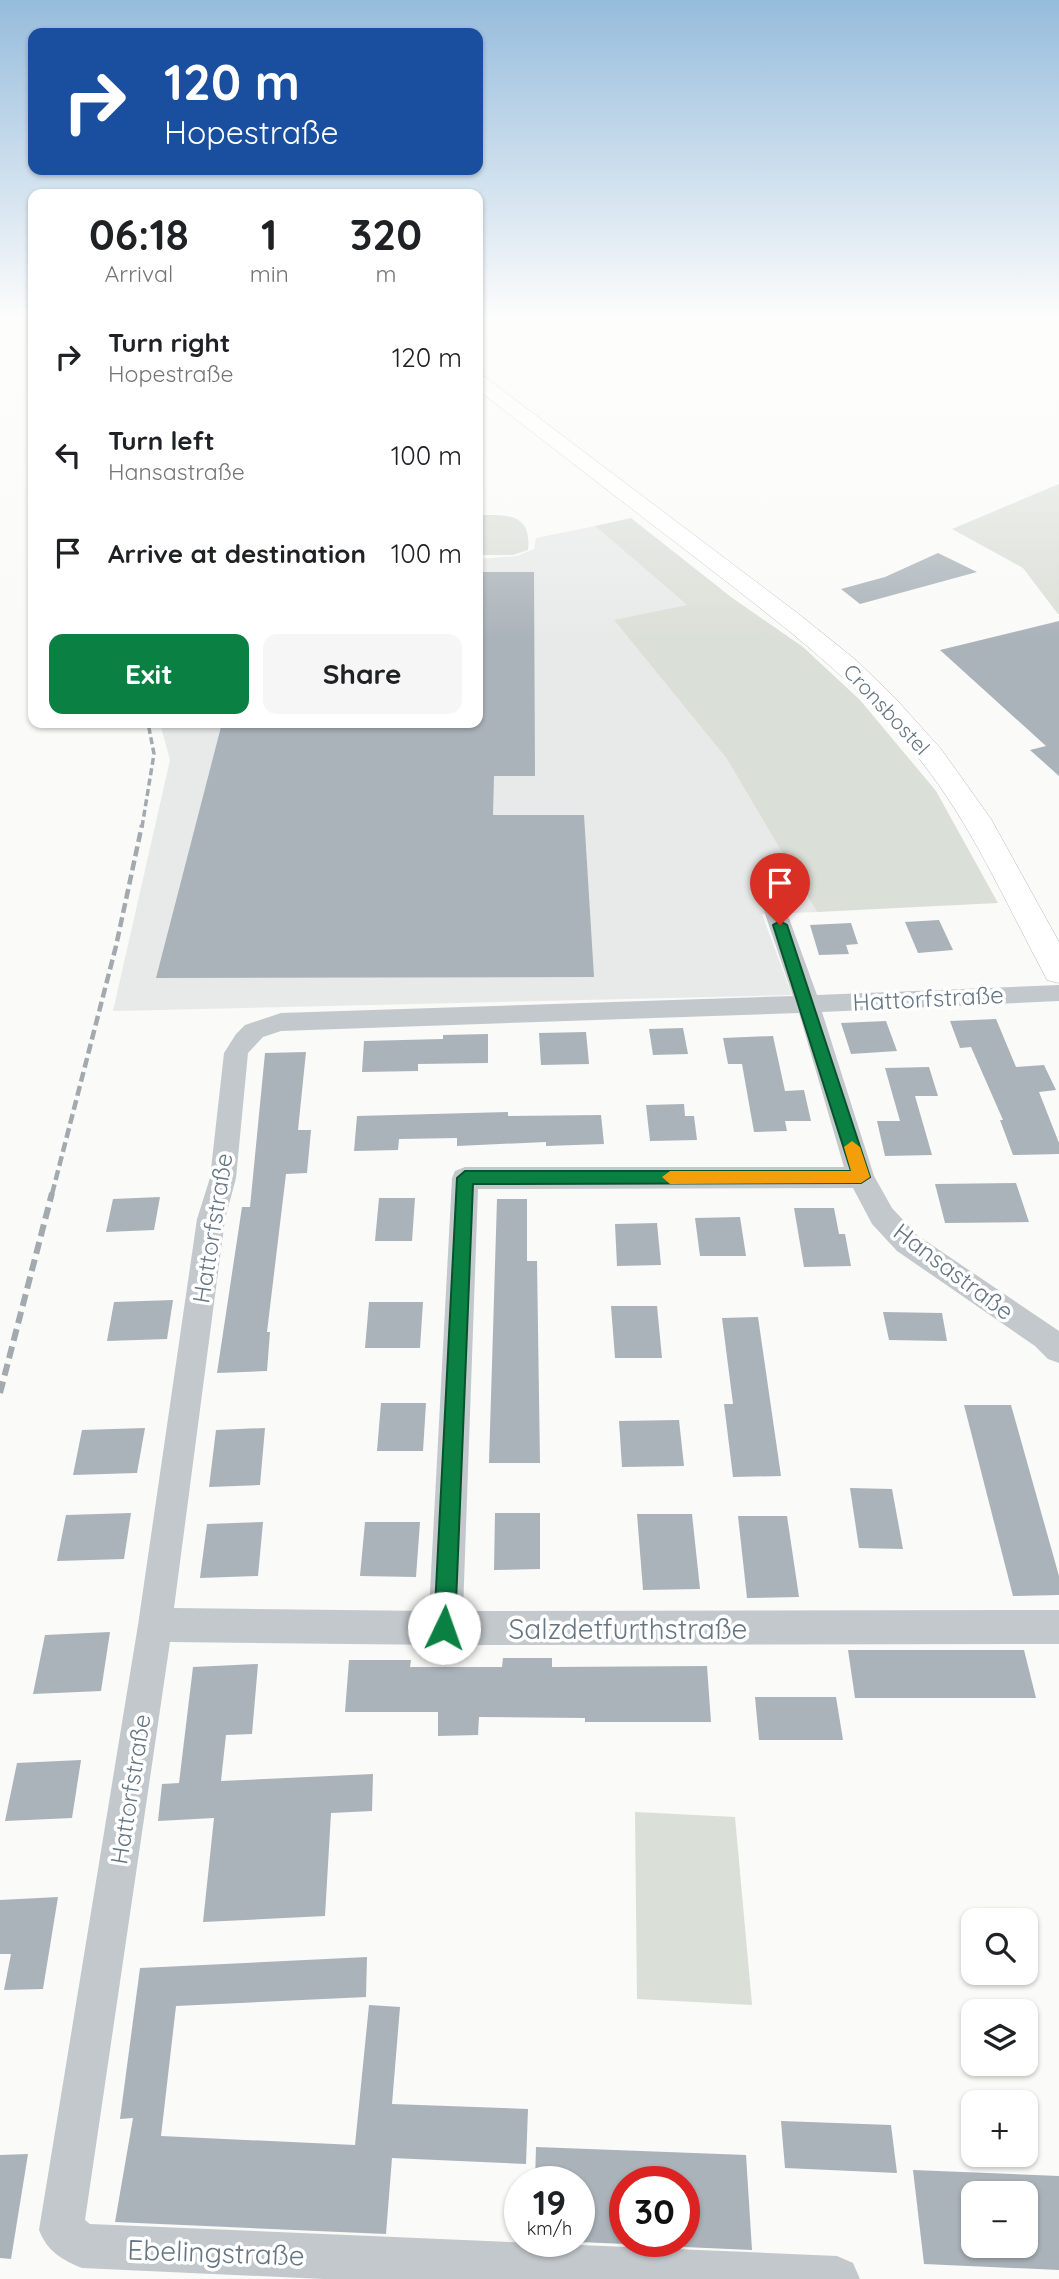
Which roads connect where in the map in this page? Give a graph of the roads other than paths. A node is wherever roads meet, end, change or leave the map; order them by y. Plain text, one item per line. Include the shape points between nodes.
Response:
1 (539, 427) edge
2 (643, 507) joint
3 (771, 899) dead end
4 (1059, 972) edge
5 (1059, 992) edge
6 (807, 1004) junction
7 (861, 1177) junction
8 (1059, 1350) edge
9 (155, 1625) junction
10 (1059, 1627) edge
11 (444, 1628) junction
12 (61, 2230) joint
13 (340, 2268) edge
14 (837, 2279) edge

1 - 2 street
2 - 4 street, Cronsbostel via 848,666 886,704 931,755 975,819
3 - 6 street, Hansastraße
5 - 6 street, Hattorfstraße
6 - 7 street, Hansastraße
6 - 9 street, Hattorfstraße via 281,1022 244,1037 236,1053 223,1178 211,1219
7 - 8 street, Hansastraße via 882,1216 907,1243
7 - 11 street via 465,1178
9 - 11 street, Salzdetfurthstraße
9 - 12 street, Hattorfstraße
10 - 11 street, Salzdetfurthstraße
12 - 13 street, Ebelingstraße via 82,2246
13 - 14 street, Ebelingstraße

